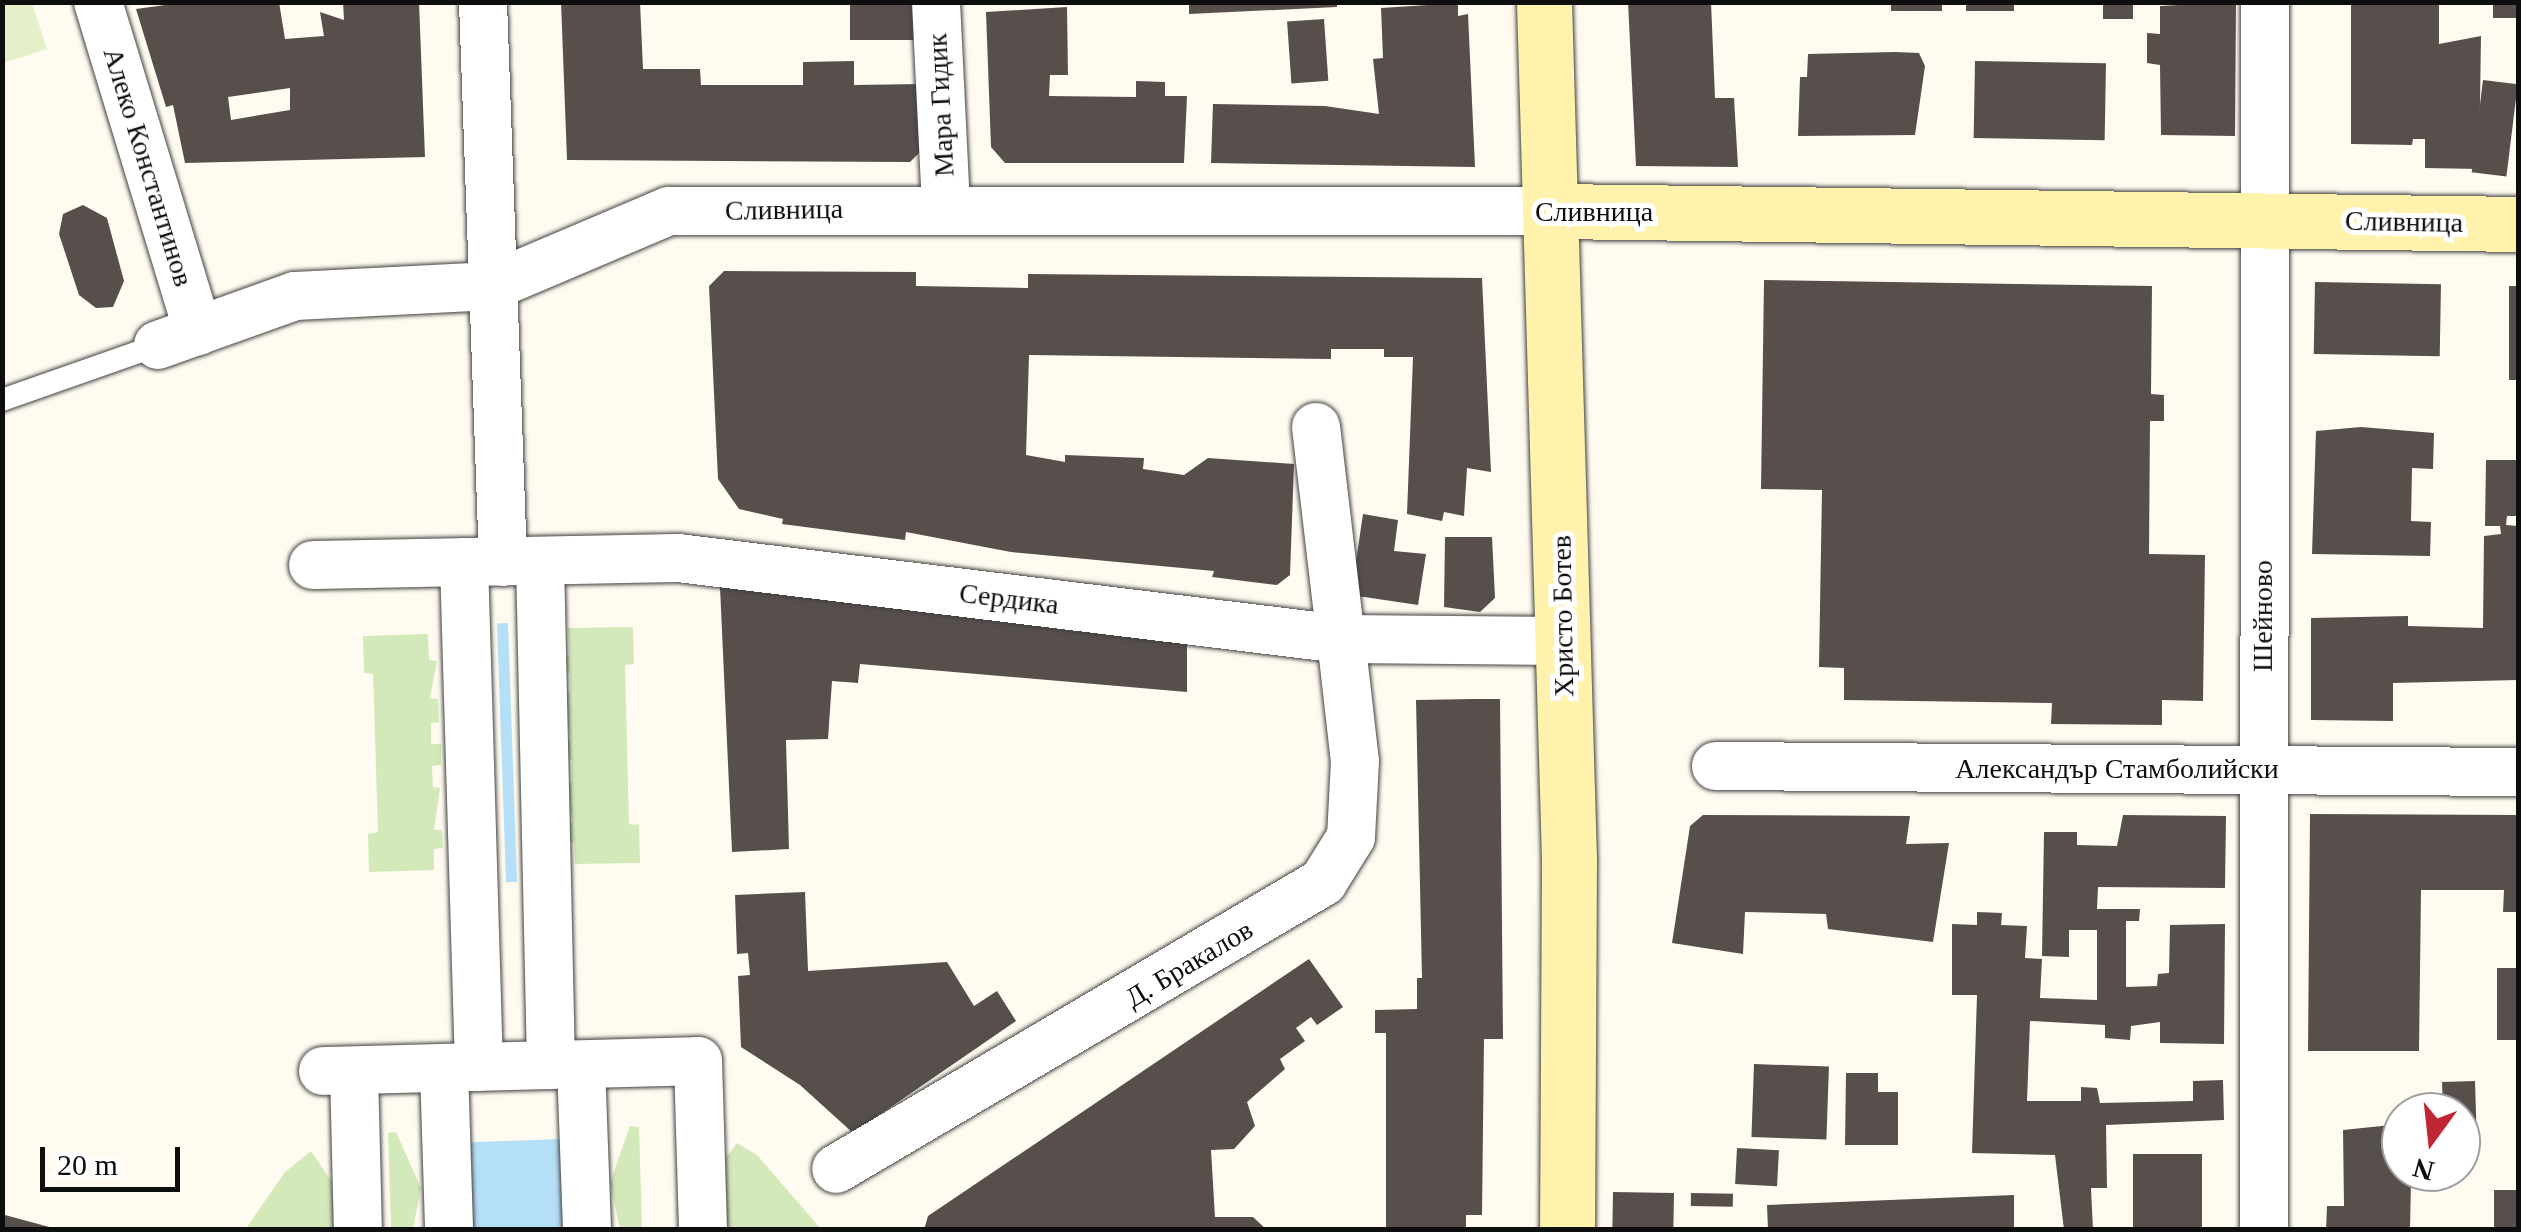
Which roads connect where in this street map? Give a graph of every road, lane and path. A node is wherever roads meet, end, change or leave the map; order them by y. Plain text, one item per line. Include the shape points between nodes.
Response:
1 (98, 2) edge
2 (482, 2) edge
3 (936, 2) edge
4 (1544, 2) edge
5 (2265, 2) edge
6 (946, 208) junction
7 (1554, 211) junction
8 (2260, 220) junction
9 (2518, 224) edge
10 (492, 286) junction
11 (178, 338) junction
12 (2, 400) edge
13 (1316, 427) dead end
14 (502, 562) junction
15 (313, 564) dead end
16 (1340, 639) junction
17 (1564, 641) junction
18 (1716, 766) dead end
19 (2264, 770) junction
20 (2518, 772) edge
21 (566, 1065) junction
22 (462, 1068) junction
23 (836, 1169) dead end
24 (358, 1230) edge
25 (449, 1230) edge
26 (587, 1230) edge
27 (703, 1230) edge
28 (1568, 1230) edge
29 (2264, 1230) edge

1 - 11 street, Алеко Константинов
2 - 10 street
3 - 6 street, Мара Гидик
4 - 7 main road, Христо Ботев
5 - 8 street, Шейново
6 - 7 street, Сливница
6 - 10 street, Сливница via 669,212
7 - 8 main road, Сливница
7 - 17 main road, Христо Ботев
8 - 9 main road, Сливница
8 - 19 street, Шейново
10 - 11 street via 295,296
10 - 14 street
11 - 12 lane
13 - 16 street
14 - 15 street, Сердика
14 - 16 street, Сердика via 678,558
14 - 21 street
14 - 22 street
16 - 17 street, Сердика
16 - 23 street, Д. Бракалов via 1356,761 1350,837 1323,882
17 - 28 main road, Христо Ботев
18 - 19 street, Александър Стамболийски
19 - 20 street, Александър Стамболийски
19 - 29 street, Шейново
21 - 22 street
21 - 26 street
21 - 27 street via 698,1061
22 - 24 street via 339,1071
22 - 25 street

